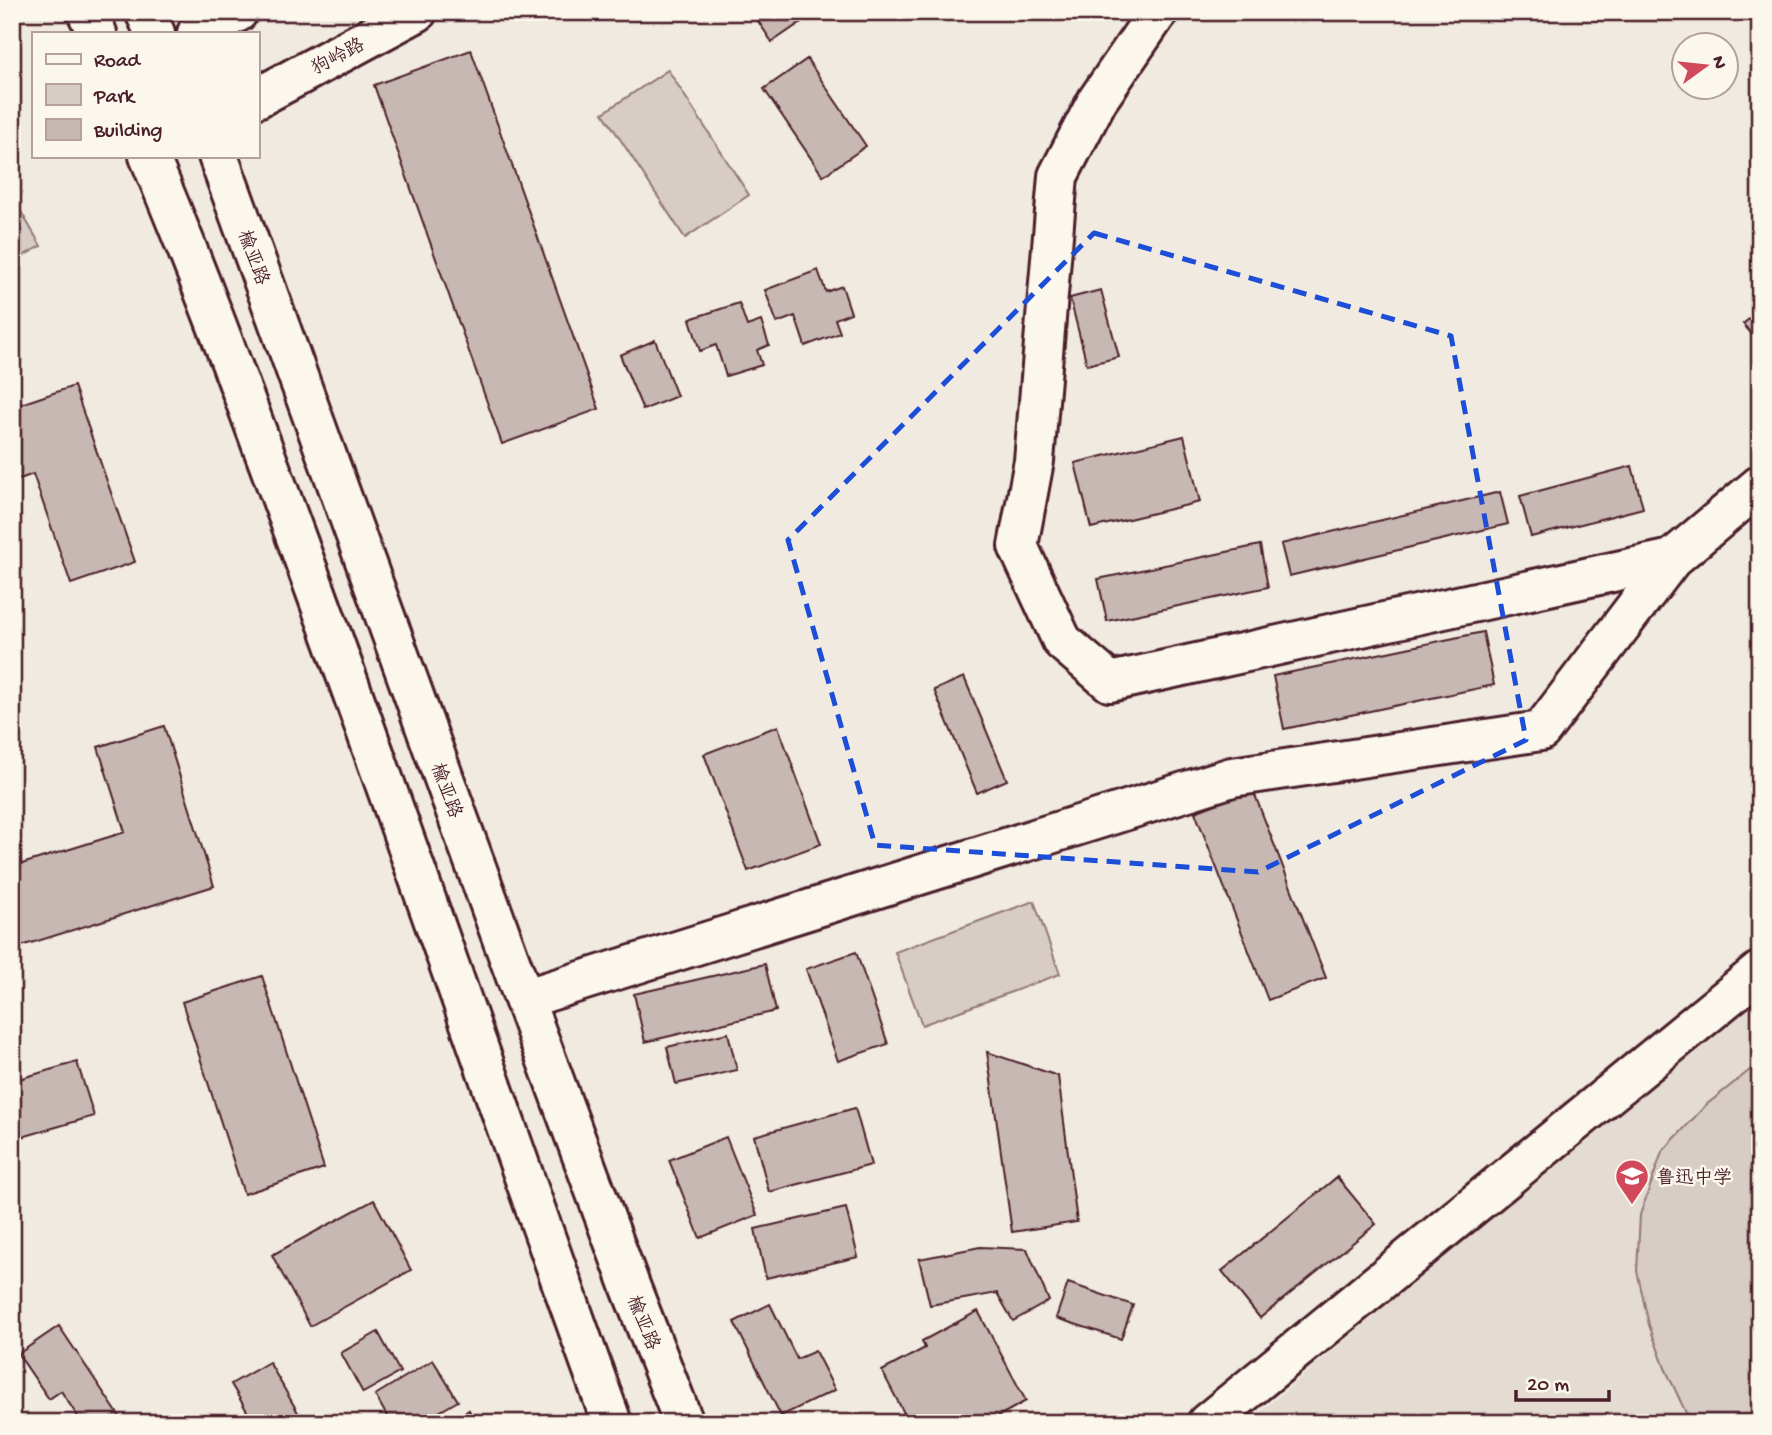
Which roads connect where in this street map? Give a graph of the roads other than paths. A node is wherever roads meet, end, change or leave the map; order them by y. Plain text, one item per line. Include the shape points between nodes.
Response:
1 (87, 12) edge
2 (145, 12) edge
3 (238, 12) edge
4 (417, 12) edge
5 (1158, 12) edge
6 (97, 32) edge
7 (155, 32) edge
8 (199, 32) edge
9 (259, 97) edge
10 (150, 158) edge
11 (219, 158) edge
12 (1760, 485) edge
13 (1672, 559) junction
14 (1760, 971) edge
15 (524, 999) junction
16 (612, 1423) edge
17 (684, 1423) edge
18 (1208, 1423) edge

1 - 6 main road
2 - 7 main road
3 - 8 main road
4 - 9 main road, 狗岭路
5 - 13 main road via 1097,101 1058,176 1034,461 1018,546 1062,641 1110,681
10 - 16 main road via 195,265 381,766
11 - 15 main road, 榆亚路
12 - 13 main road
13 - 15 main road via 1541,731 1232,777
14 - 18 main road
15 - 17 main road, 榆亚路

